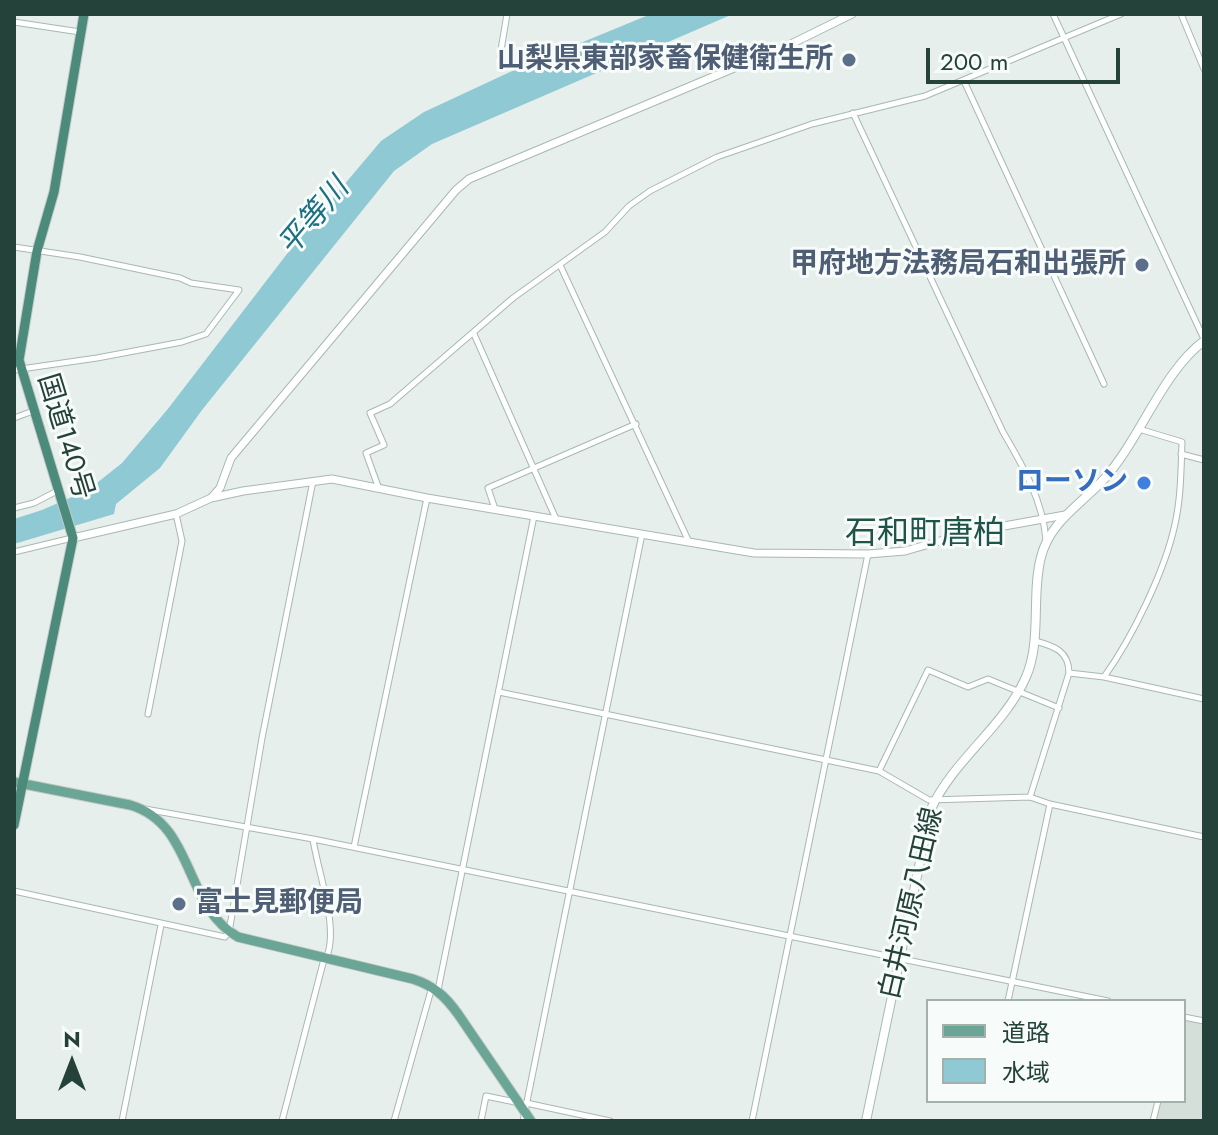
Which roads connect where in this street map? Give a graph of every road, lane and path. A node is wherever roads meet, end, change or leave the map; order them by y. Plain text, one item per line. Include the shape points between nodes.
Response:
1 (84, 14) edge
2 (507, 14) edge
3 (852, 14) edge
4 (1053, 14) edge
5 (1121, 14) edge
6 (1181, 14) edge
7 (14, 22) edge
8 (81, 32) junction
9 (1065, 39) junction
10 (500, 56) dead end
11 (1204, 69) edge
12 (964, 81) junction
13 (853, 113) junction
14 (14, 247) edge
15 (37, 251) junction
16 (560, 265) junction
17 (474, 333) junction
18 (1204, 340) edge
19 (17, 364) edge
20 (1104, 384) dead end
21 (33, 411) junction
22 (14, 418) edge
23 (636, 424) junction
24 (1139, 429) junction
25 (1181, 454) junction
26 (1204, 460) edge
27 (535, 469) junction
28 (313, 480) junction
29 (379, 489) junction
30 (57, 492) junction
31 (211, 498) junction
32 (427, 498) junction
33 (14, 508) edge
34 (495, 509) junction
35 (176, 514) junction
36 (1065, 515) junction
37 (534, 516) junction
38 (1045, 518) junction
39 (556, 519) junction
40 (642, 534) junction
41 (72, 536) junction
42 (1046, 542) junction
43 (690, 543) junction
44 (14, 552) edge
45 (868, 554) junction
46 (1034, 641) junction
47 (1069, 673) junction
48 (1104, 677) junction
49 (1018, 691) junction
50 (499, 692) junction
51 (1204, 699) edge
52 (1059, 708) junction
53 (148, 714) dead end
54 (606, 715) junction
55 (825, 759) junction
56 (879, 771) junction
57 (18, 782) edge
58 (1030, 797) junction
59 (935, 799) junction
60 (1050, 804) junction
61 (145, 809) junction
62 (14, 825) edge
63 (248, 828) junction
64 (1204, 837) edge
65 (313, 839) junction
66 (354, 847) junction
67 (463, 871) junction
68 (14, 891) edge
69 (569, 891) junction
70 (161, 925) junction
71 (229, 932) junction
72 (790, 935) junction
73 (327, 958) junction
74 (899, 958) junction
75 (1012, 981) junction
76 (435, 988) junction
77 (1008, 999) edge
78 (1098, 999) edge
79 (524, 1105) junction
80 (122, 1121) edge
81 (282, 1121) edge
82 (394, 1121) edge
83 (481, 1121) edge
84 (523, 1121) edge
85 (531, 1121) edge
86 (610, 1121) edge
87 (752, 1121) edge
88 (866, 1121) edge

1 - 8 highway, 国道140号
2 - 10 street
3 - 31 street via 469,179 231,458
4 - 9 street
5 - 9 street
6 - 11 street
7 - 8 street
8 - 15 highway, 国道140号 via 54,192
9 - 12 street
9 - 18 street
12 - 13 street
12 - 20 street
13 - 16 street via 717,157 663,184
13 - 38 street
14 - 15 street
15 - 19 highway, 国道140号
15 - 19 street via 239,290 206,334 97,358
16 - 17 street
16 - 23 street
17 - 27 street
17 - 29 street via 390,404 370,413 384,445 366,453
18 - 24 main road, 白井河原八田線
19 - 21 highway, 国道140号
21 - 22 street
21 - 30 highway, 国道140号
23 - 27 street
23 - 43 street
24 - 25 street via 1182,442
24 - 36 main road, 白井河原八田線 via 1106,478
25 - 26 street
25 - 48 street via 1175,523 1164,561
27 - 34 street via 488,488
27 - 39 street
28 - 29 street
28 - 31 street
28 - 63 street
29 - 32 street
30 - 33 street
30 - 41 highway, 国道140号
31 - 35 street
32 - 34 street
32 - 66 street
34 - 37 street
35 - 41 street
35 - 53 street via 182,541
36 - 38 street
36 - 42 main road, 白井河原八田線
37 - 39 street
37 - 50 street
38 - 42 street
38 - 45 street via 905,551
39 - 40 street
40 - 43 street
40 - 54 street
41 - 44 street
41 - 57 highway, 国道140号
42 - 46 main road, 白井河原八田線 via 1038,572
43 - 45 street via 754,553
45 - 55 street
46 - 47 street via 1065,655
46 - 49 main road, 白井河原八田線
47 - 48 street
47 - 52 street
48 - 51 street
49 - 52 street
49 - 56 street via 988,679 968,687 928,670
49 - 59 main road, 白井河原八田線
50 - 54 street
50 - 67 street
52 - 58 street
54 - 55 street
54 - 69 street
55 - 56 street
55 - 72 street
56 - 59 street
57 - 61 main road
57 - 62 highway, 国道140号
58 - 59 street
58 - 60 street
59 - 74 main road, 白井河原八田線
60 - 64 street
60 - 75 street
61 - 63 street
61 - 71 main road via 169,829 206,904
63 - 65 street
63 - 71 street
65 - 66 street
65 - 73 street via 329,915
66 - 67 street
67 - 69 street
67 - 76 street
68 - 70 street
69 - 72 street
69 - 79 street
70 - 71 street via 225,937
70 - 80 street
71 - 73 main road
72 - 74 street
72 - 87 street
73 - 76 main road
73 - 81 street
74 - 75 street
74 - 88 main road, 白井河原八田線
75 - 77 street
75 - 78 street
76 - 79 main road
76 - 82 street
79 - 83 street via 486,1096
79 - 84 street
79 - 85 main road
79 - 86 street

